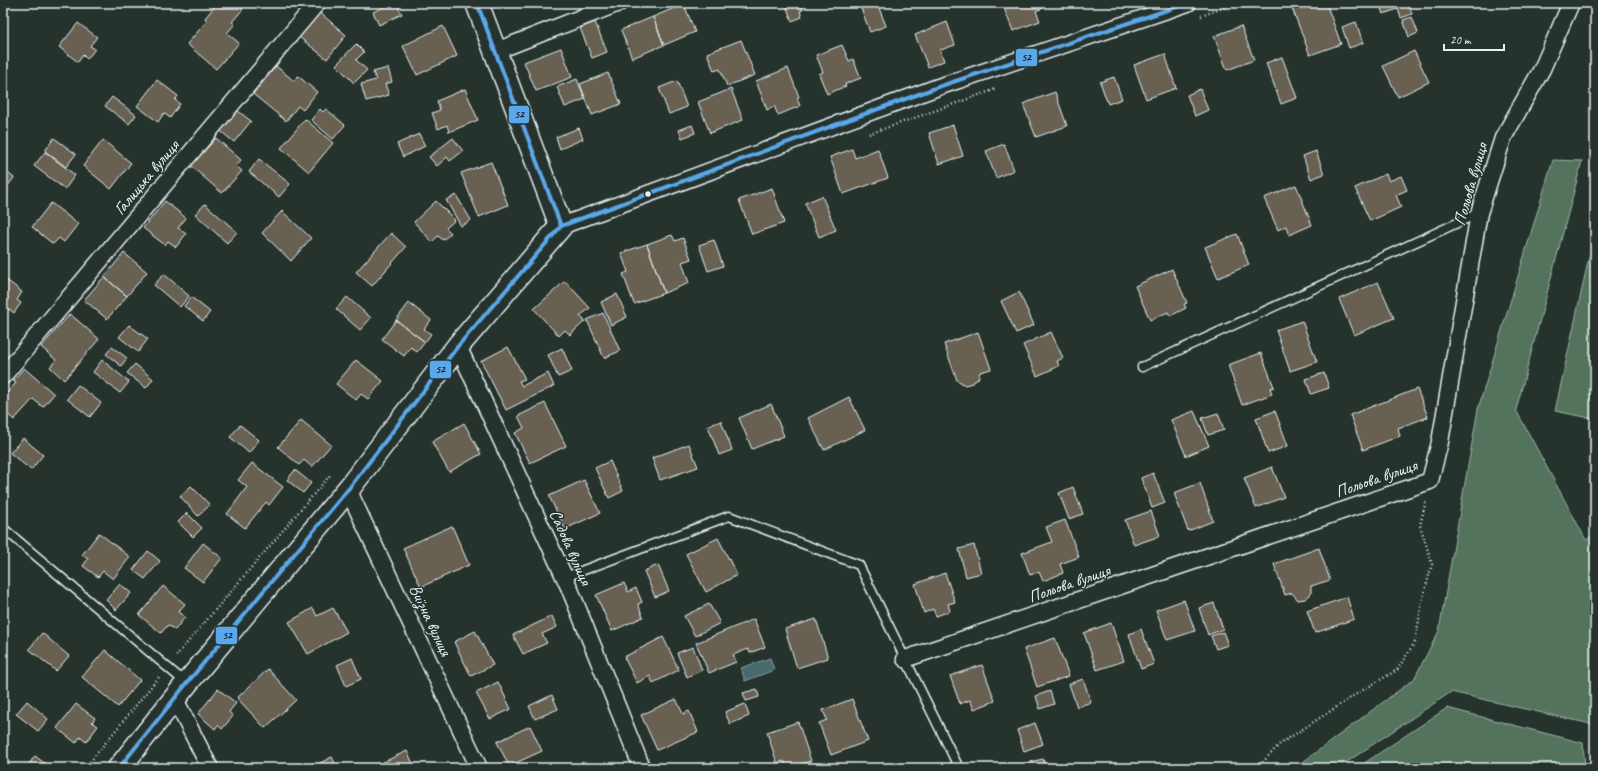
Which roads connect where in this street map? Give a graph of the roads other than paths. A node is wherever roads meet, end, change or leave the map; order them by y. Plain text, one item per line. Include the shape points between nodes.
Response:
1 (317, 3) edge
2 (478, 3) edge
3 (619, 3) edge
4 (1188, 3) edge
5 (1571, 3) edge
6 (496, 51) junction
7 (1479, 213) junction
8 (561, 226) junction
9 (458, 346) junction
10 (1142, 367) dead end
11 (3, 376) edge
12 (350, 487) junction
13 (3, 528) edge
14 (564, 576) junction
15 (905, 659) junction
16 (181, 691) junction
17 (119, 768) edge
18 (210, 768) edge
19 (480, 768) edge
20 (642, 768) edge
21 (959, 768) edge

1 - 11 street, Галицька вулиця
2 - 6 street
3 - 6 street
4 - 8 street via 938,87
5 - 7 street, Польова вулиця via 1542,69 1503,138
6 - 8 street
7 - 10 lane
7 - 15 street, Польова вулиця via 1440,442 1430,480
8 - 9 street
9 - 12 street
9 - 14 street, Садова вулиця
12 - 16 street
12 - 19 street, Виїзна вулиця via 352,498
13 - 16 lane via 167,667
14 - 15 lane via 729,516 859,565
14 - 20 street, Садова вулиця
15 - 21 lane
16 - 17 street
16 - 18 street

